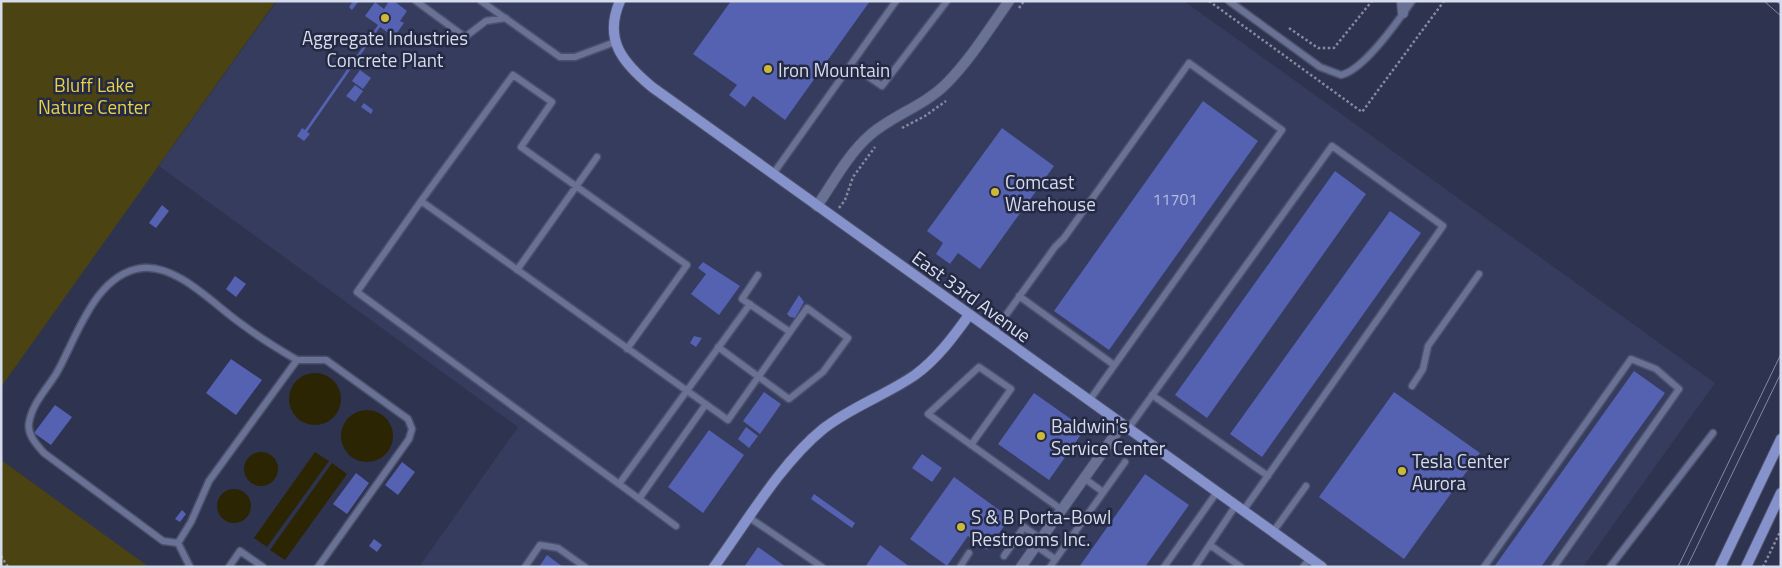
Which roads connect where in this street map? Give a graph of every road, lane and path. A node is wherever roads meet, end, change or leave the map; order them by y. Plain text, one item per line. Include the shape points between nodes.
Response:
1 (416, 1) edge
2 (481, 1) edge
3 (620, 1) edge
4 (896, 1) edge
5 (947, 1) edge
6 (1009, 1) edge
7 (1209, 1) edge
8 (1229, 1) edge
9 (1372, 1) edge
10 (1402, 1) edge
11 (1412, 1) edge
12 (1444, 1) edge
13 (1403, 13) junction
14 (506, 18) junction
15 (1289, 28) dead end
16 (615, 42) junction
17 (851, 64) junction
18 (597, 157) dead end
19 (773, 174) junction
20 (576, 187) junction
21 (421, 201) junction
22 (817, 206) junction
23 (517, 270) junction
24 (1479, 274) dead end
25 (758, 275) dead end
26 (1019, 296) junction
27 (750, 304) junction
28 (969, 315) junction
29 (790, 332) junction
30 (993, 333) junction
31 (718, 348) junction
32 (627, 349) junction
33 (297, 360) junction
34 (1114, 365) junction
35 (759, 377) junction
36 (1412, 386) dead end
37 (687, 390) junction
38 (1152, 395) junction
39 (1089, 401) junction
40 (706, 404) junction
41 (1125, 427) junction
42 (1713, 433) dead end
43 (1781, 439) edge
44 (971, 446) junction
45 (1124, 462) dead end
46 (1268, 476) junction
47 (1084, 478) junction
48 (619, 484) junction
49 (1306, 486) dead end
50 (1103, 492) junction
51 (1217, 492) junction
52 (1781, 493) edge
53 (639, 498) junction
54 (1240, 508) junction
55 (1062, 510) junction
56 (750, 518) junction
57 (676, 526) dead end
58 (1781, 530) edge
59 (1273, 532) junction
60 (1038, 542) junction
61 (178, 543) junction
62 (1210, 545) junction
63 (969, 553) dead end
64 (1, 556) edge
65 (1004, 556) dead end
66 (1055, 560) junction
67 (1307, 562) edge
68 (8, 567) edge
69 (190, 567) edge
70 (229, 567) edge
71 (263, 567) edge
72 (318, 567) edge
73 (525, 567) edge
74 (585, 567) edge
75 (714, 567) edge
76 (822, 567) edge
77 (960, 567) edge
78 (1021, 567) edge
79 (1050, 567) edge
80 (1164, 567) edge
81 (1195, 567) edge
82 (1241, 567) edge
83 (1322, 567) edge
84 (1484, 567) edge
85 (1554, 567) edge
86 (1610, 567) edge
87 (1720, 567) edge
88 (1746, 567) edge
89 (1763, 567) edge

1 - 14 lane via 465,37 486,21
2 - 14 lane
3 - 16 street via 613,24
4 - 17 lane
5 - 17 lane via 882,86
6 - 22 street via 947,84 870,135
7 - 12 path via 1362,112
8 - 13 lane via 1320,67 1336,75 1356,68
9 - 15 path via 1334,48 1318,48
10 - 13 street
11 - 13 lane
14 - 16 lane via 560,57 575,57
16 - 19 street, East 33rd Avenue via 623,59 642,79
17 - 19 lane
18 - 20 lane
19 - 22 street, East 33rd Avenue
20 - 21 lane via 521,147 552,102 513,75
20 - 23 lane
20 - 32 lane via 686,265
21 - 23 lane
21 - 48 lane via 357,292
22 - 28 street, East 33rd Avenue
23 - 32 lane
24 - 36 lane via 1428,346 1423,369
25 - 27 lane via 742,299
26 - 30 lane
26 - 34 lane
26 - 34 lane via 1189,63 1282,130
27 - 29 lane
27 - 31 lane
28 - 30 street, East 33rd Avenue
28 - 56 street via 945,346 916,374 835,421 810,441
29 - 35 lane
29 - 35 lane via 807,308 848,338 823,372 789,399
30 - 39 street, East 33rd Avenue
31 - 35 lane
31 - 37 lane
32 - 37 lane
33 - 61 lane via 209,482 192,522
33 - 61 lane via 241,325 191,284 163,272 143,268 124,276 101,293 85,315 57,372 34,407 28,425 32,440 44,453 163,542
33 - 72 lane via 326,360 408,419 412,429 409,439
34 - 39 lane
35 - 40 lane via 728,420
37 - 40 lane
37 - 48 lane
38 - 41 lane
38 - 46 lane
38 - 46 lane via 1332,146 1444,226
39 - 41 street, East 33rd Avenue
40 - 53 lane
41 - 47 street
41 - 51 street, East 33rd Avenue
42 - 86 lane
43 - 87 street
44 - 44 lane via 928,414 978,366 1011,389
44 - 55 lane
45 - 50 lane
46 - 54 lane
47 - 50 lane
47 - 55 street
48 - 53 lane
49 - 59 lane
50 - 66 lane
51 - 54 street, East 33rd Avenue
51 - 80 lane
52 - 88 street
53 - 57 lane
54 - 59 street, East 33rd Avenue
54 - 62 lane
55 - 60 street
56 - 75 street
56 - 76 lane
58 - 89 path
59 - 67 street, East 33rd Avenue
60 - 65 lane via 1024,527
60 - 66 lane
60 - 78 street
61 - 69 lane
62 - 81 lane
62 - 82 lane
63 - 77 lane
64 - 68 path
66 - 79 lane
67 - 83 street, East 33rd Avenue
70 - 71 lane via 240,551
73 - 74 lane via 540,545 558,548
84 - 85 lane via 1631,359 1656,369 1679,389

